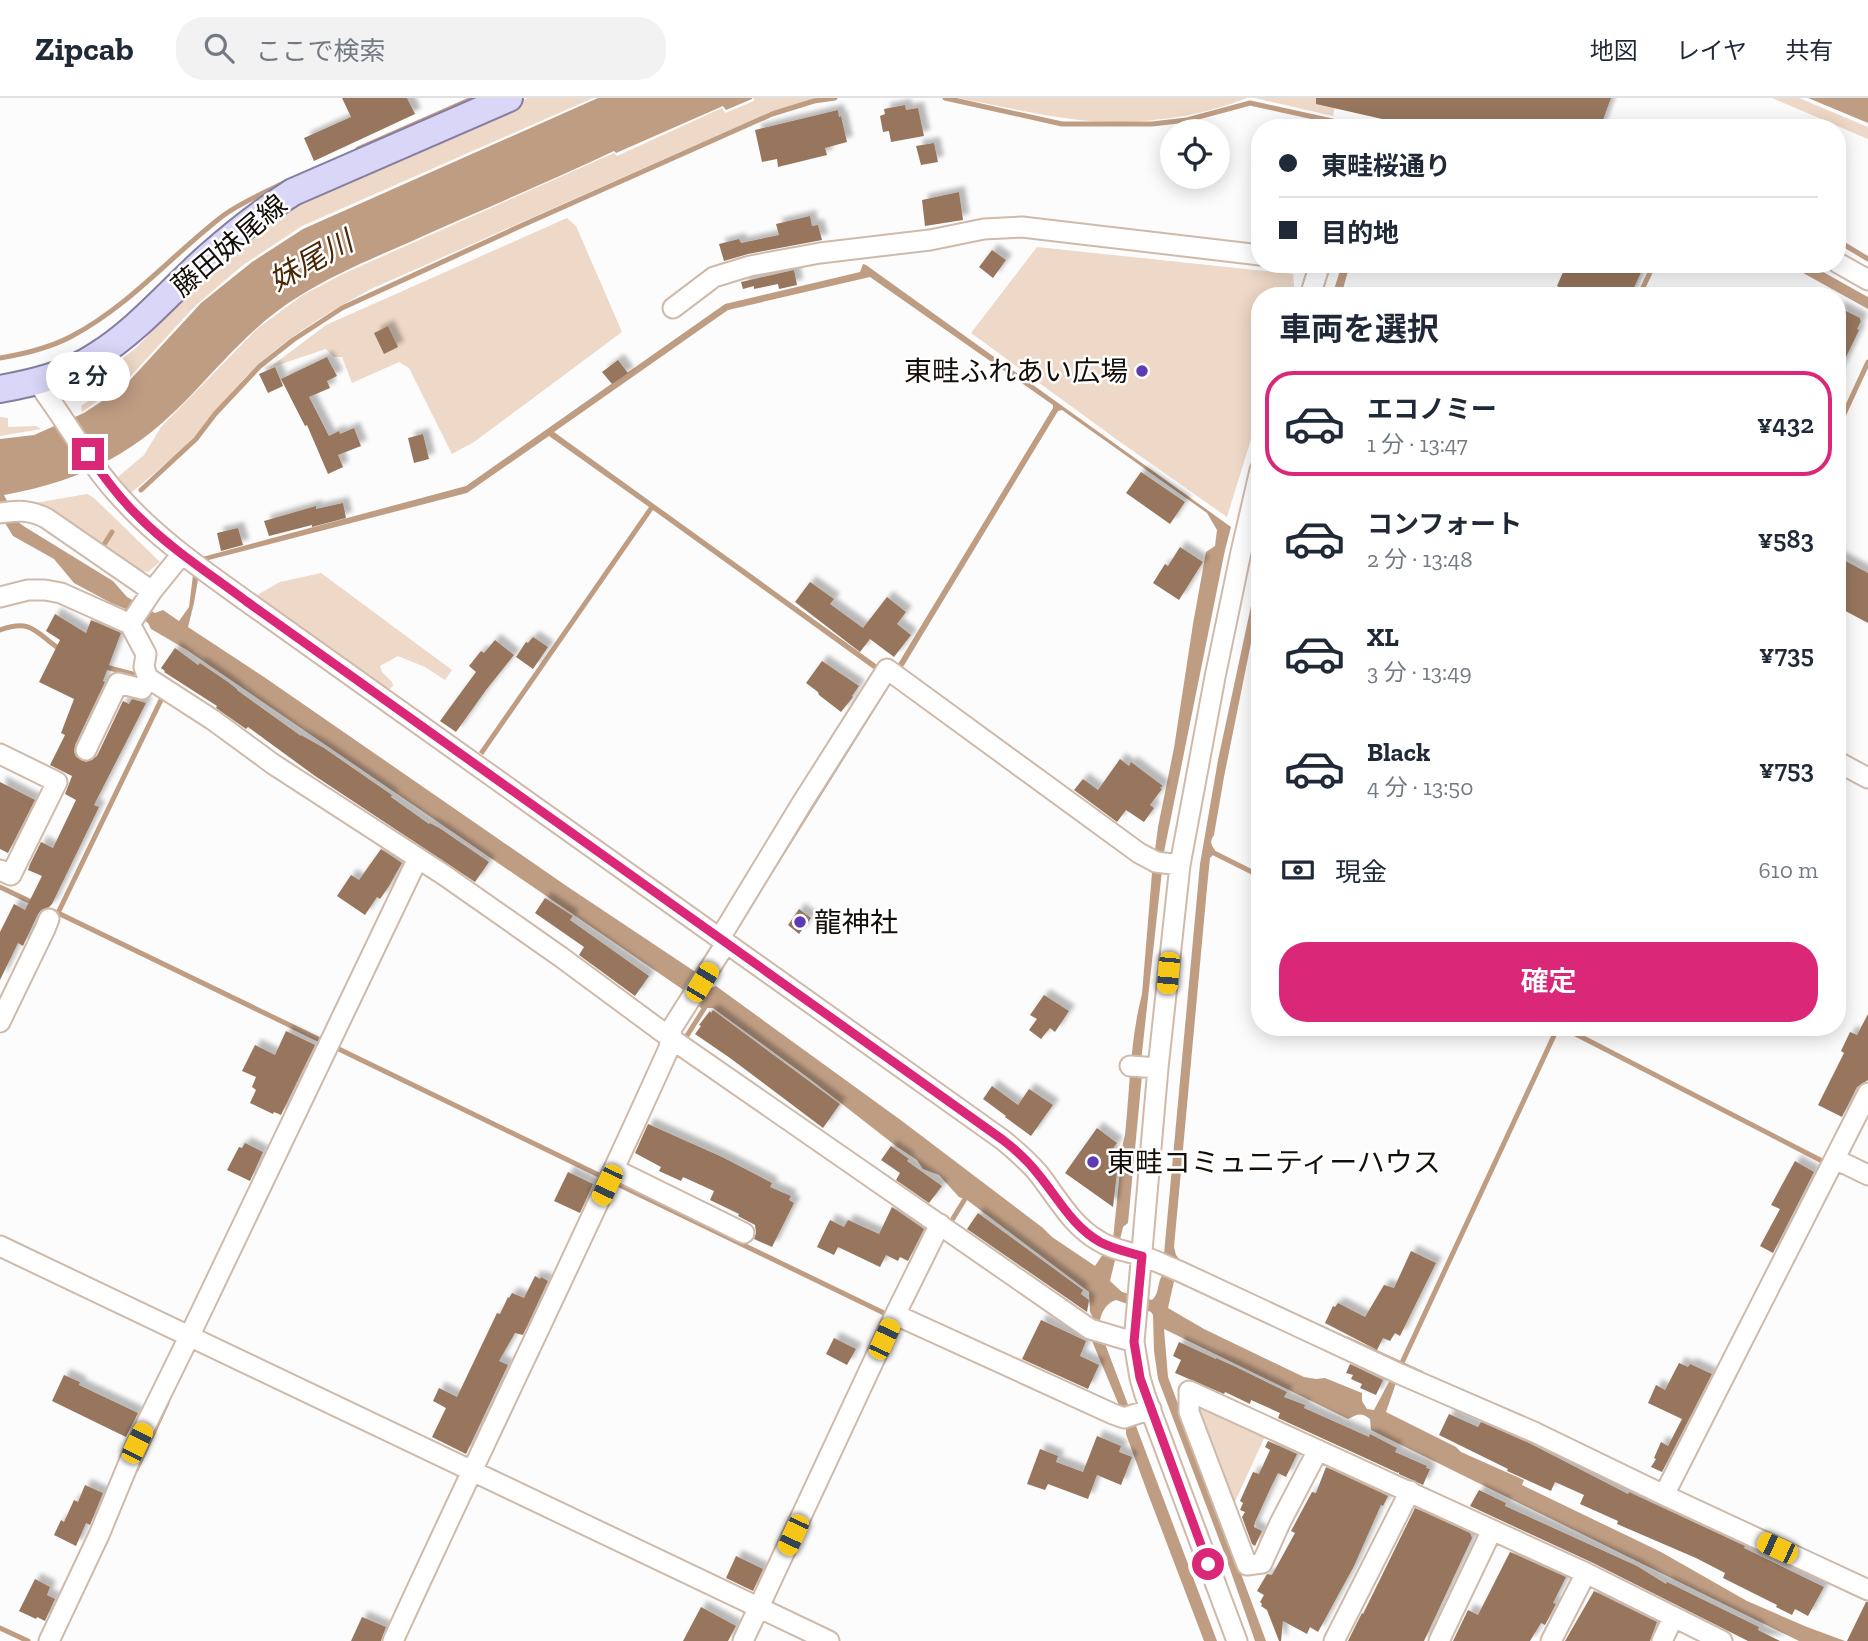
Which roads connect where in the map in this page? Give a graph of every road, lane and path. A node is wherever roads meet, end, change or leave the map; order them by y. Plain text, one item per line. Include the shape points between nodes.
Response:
1 (509, 98) edge
2 (1251, 254) edge
3 (1846, 268) edge
4 (1868, 281) edge
5 (673, 308) dead end
6 (37, 382) junction
7 (0, 390) edge
8 (1251, 509) edge
9 (0, 513) edge
10 (182, 554) junction
11 (0, 597) edge
12 (140, 608) junction
13 (148, 678) junction
14 (86, 750) dead end
15 (0, 754) edge
16 (1846, 766) edge
17 (1868, 778) edge
18 (418, 858) junction
19 (1166, 864) junction
20 (0, 870) edge
21 (49, 919) dead end
22 (723, 941) junction
23 (0, 1022) edge
24 (677, 1043) junction
25 (1868, 1093) edge
26 (1836, 1163) junction
27 (615, 1175) junction
28 (1868, 1175) edge
29 (945, 1227) junction
30 (744, 1233) dead end
31 (0, 1245) edge
32 (1142, 1256) junction
33 (900, 1317) junction
34 (194, 1339) junction
35 (1134, 1342) junction
36 (1151, 1409) junction
37 (1318, 1450) junction
38 (476, 1474) junction
39 (1667, 1490) junction
40 (1409, 1491) junction
41 (1493, 1530) junction
42 (1586, 1573) junction
43 (1868, 1590) edge
44 (763, 1610) junction
45 (1673, 1618) junction
46 (49, 1641) edge
47 (393, 1641) edge
48 (743, 1641) edge
49 (829, 1641) edge
50 (1237, 1641) edge
51 (1334, 1641) edge
52 (1439, 1641) edge
53 (1551, 1641) edge
54 (1662, 1641) edge
55 (1723, 1641) edge

1 - 6 main road, 藤田妹尾線 via 293,192 209,256 112,345 94,358
2 - 5 street via 1022,227 984,229 750,266 714,277
3 - 4 street
6 - 7 main road, 藤田妹尾線
6 - 10 street via 103,476 140,518
8 - 19 street via 1218,665
9 - 12 street via 18,510 46,518
10 - 12 street
10 - 22 street
11 - 12 street via 45,590
12 - 13 street
13 - 14 street via 142,689 118,683
13 - 18 street
15 - 20 street via 57,782 11,875
16 - 17 street
18 - 24 street
18 - 34 street
19 - 22 street via 1139,853 889,674 802,803
19 - 32 street via 1145,1067
21 - 23 street
22 - 24 street via 672,1028
22 - 32 street via 1003,1140 1023,1156 1083,1229 1110,1247
24 - 27 street via 669,1048
24 - 29 street
25 - 26 street
26 - 28 street
26 - 39 street
27 - 30 street
27 - 38 street
29 - 33 street
29 - 35 street via 1098,1331
31 - 34 street
32 - 35 street
32 - 39 street
33 - 36 street via 1113,1414 1124,1418
33 - 44 street
34 - 38 street
34 - 46 street via 137,1443
35 - 36 street
36 - 50 street
37 - 37 street via 1262,1563 1247,1565 1189,1412 1189,1391
37 - 40 street
38 - 44 street
38 - 47 street
39 - 43 street
40 - 41 street
40 - 51 street
41 - 42 street
41 - 52 street
42 - 45 street
42 - 53 street
44 - 48 street
44 - 49 street
45 - 54 street
45 - 55 street

